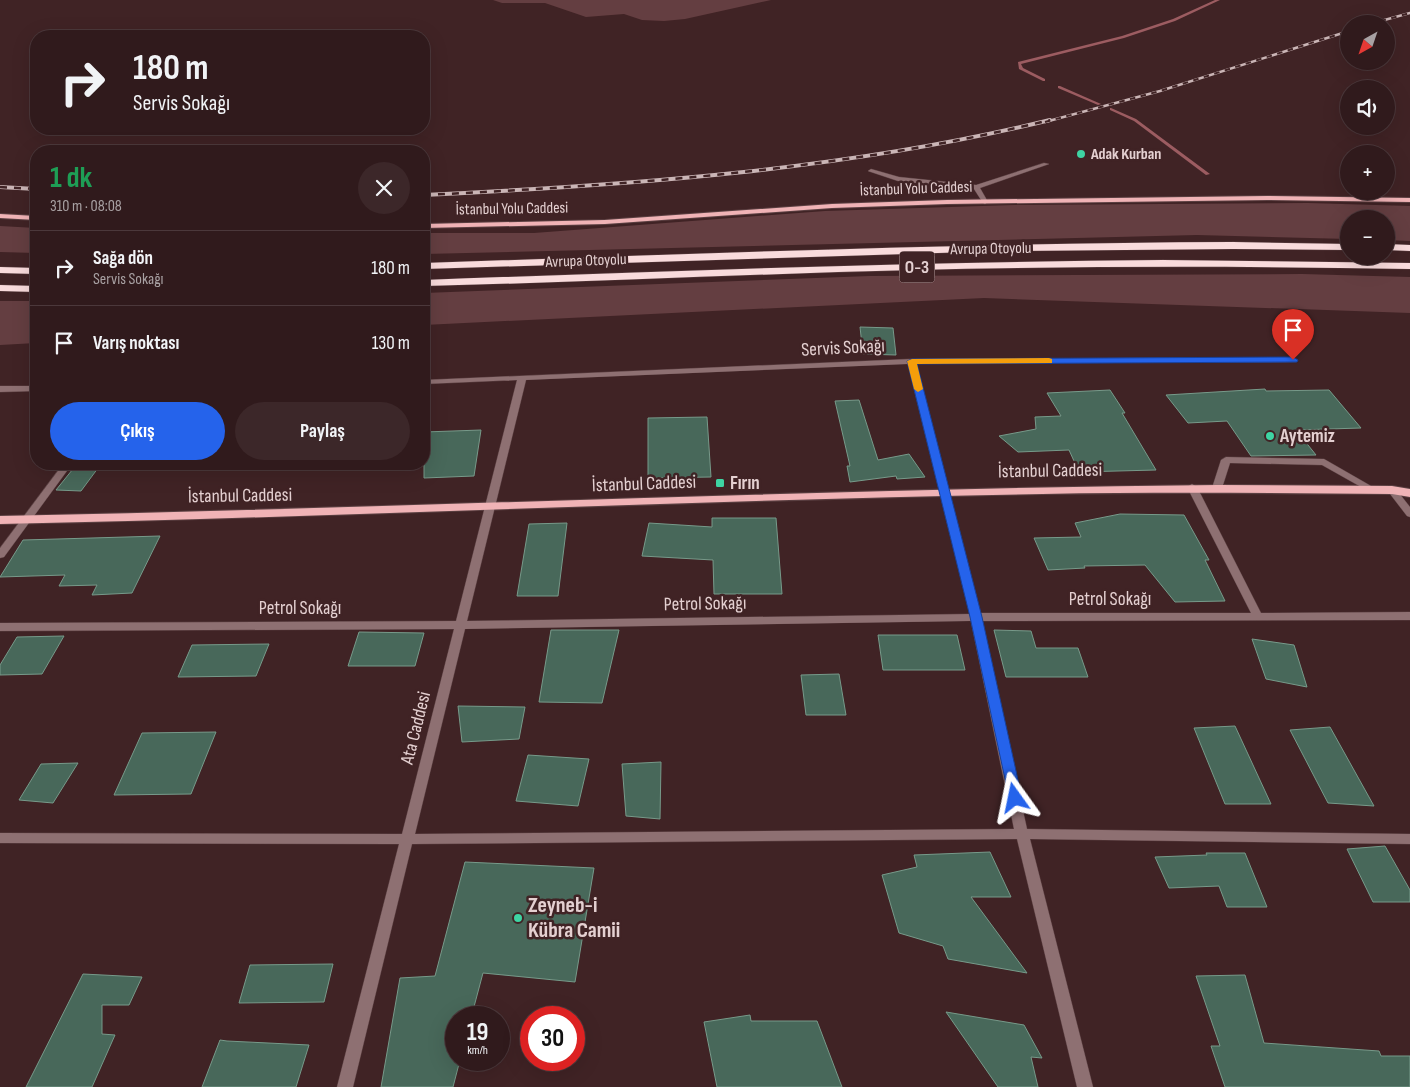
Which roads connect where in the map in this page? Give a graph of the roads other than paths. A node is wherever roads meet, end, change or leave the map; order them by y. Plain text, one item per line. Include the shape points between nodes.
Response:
1 (1046, 164) dead end
2 (871, 170) dead end
3 (976, 187) junction
4 (1410, 200) edge
5 (985, 202) junction
6 (0, 216) edge
7 (30, 218) edge
8 (430, 226) edge
9 (1340, 247) edge
10 (1395, 248) edge
11 (1410, 248) edge
12 (430, 266) edge
13 (1410, 266) edge
14 (0, 270) edge
15 (30, 271) edge
16 (430, 283) edge
17 (0, 288) edge
18 (30, 289) edge
19 (1293, 360) dead end
20 (912, 361) junction
21 (522, 378) junction
22 (430, 382) edge
23 (0, 389) edge
24 (30, 389) edge
25 (62, 470) edge
26 (1192, 487) junction
27 (1216, 488) junction
28 (1373, 490) junction
29 (1392, 490) junction
30 (944, 492) junction
31 (1410, 493) edge
32 (490, 507) junction
33 (1410, 514) edge
34 (0, 520) edge
35 (25, 520) junction
36 (0, 554) edge
37 (1258, 616) junction
38 (1410, 616) edge
39 (976, 617) junction
40 (461, 625) junction
41 (0, 627) edge
42 (1022, 834) junction
43 (0, 838) edge
44 (407, 839) junction
45 (1410, 840) edge
46 (345, 1087) edge
47 (1085, 1087) edge

1 - 3 street
2 - 3 street via 898,179
3 - 5 street
4 - 5 main road, İstanbul Yolu Caddesi via 1267,198
5 - 8 main road, İstanbul Yolu Caddesi via 832,206 604,222
6 - 7 main road
9 - 12 highway, Avrupa Otoyolu / O-3 via 1131,244
10 - 11 highway
13 - 16 highway, Avrupa Otoyolu / O-3 via 1040,264
14 - 15 highway
17 - 18 highway
19 - 20 street, Servis Sokağı
20 - 21 street, Servis Sokağı
20 - 30 street
21 - 22 street, Servis Sokağı
21 - 32 street, Ata Caddesi
23 - 24 street
25 - 35 street
26 - 27 main road, İstanbul Caddesi
26 - 30 main road, İstanbul Caddesi
26 - 37 street
27 - 28 main road, İstanbul Caddesi
27 - 28 street via 1226,460 1324,462
28 - 29 main road, İstanbul Caddesi
29 - 31 main road, İstanbul Caddesi
29 - 33 street
30 - 32 main road, İstanbul Caddesi
30 - 39 street
32 - 35 main road, İstanbul Caddesi
32 - 40 street, Ata Caddesi
34 - 35 main road, İstanbul Caddesi
35 - 36 street
37 - 38 street, Petrol Sokağı
37 - 39 street, Petrol Sokağı
39 - 40 street, Petrol Sokağı
39 - 42 street
40 - 41 street, Petrol Sokağı
40 - 44 street, Ata Caddesi
42 - 44 street
42 - 45 street
42 - 47 street
43 - 44 street
44 - 46 street, Ata Caddesi

